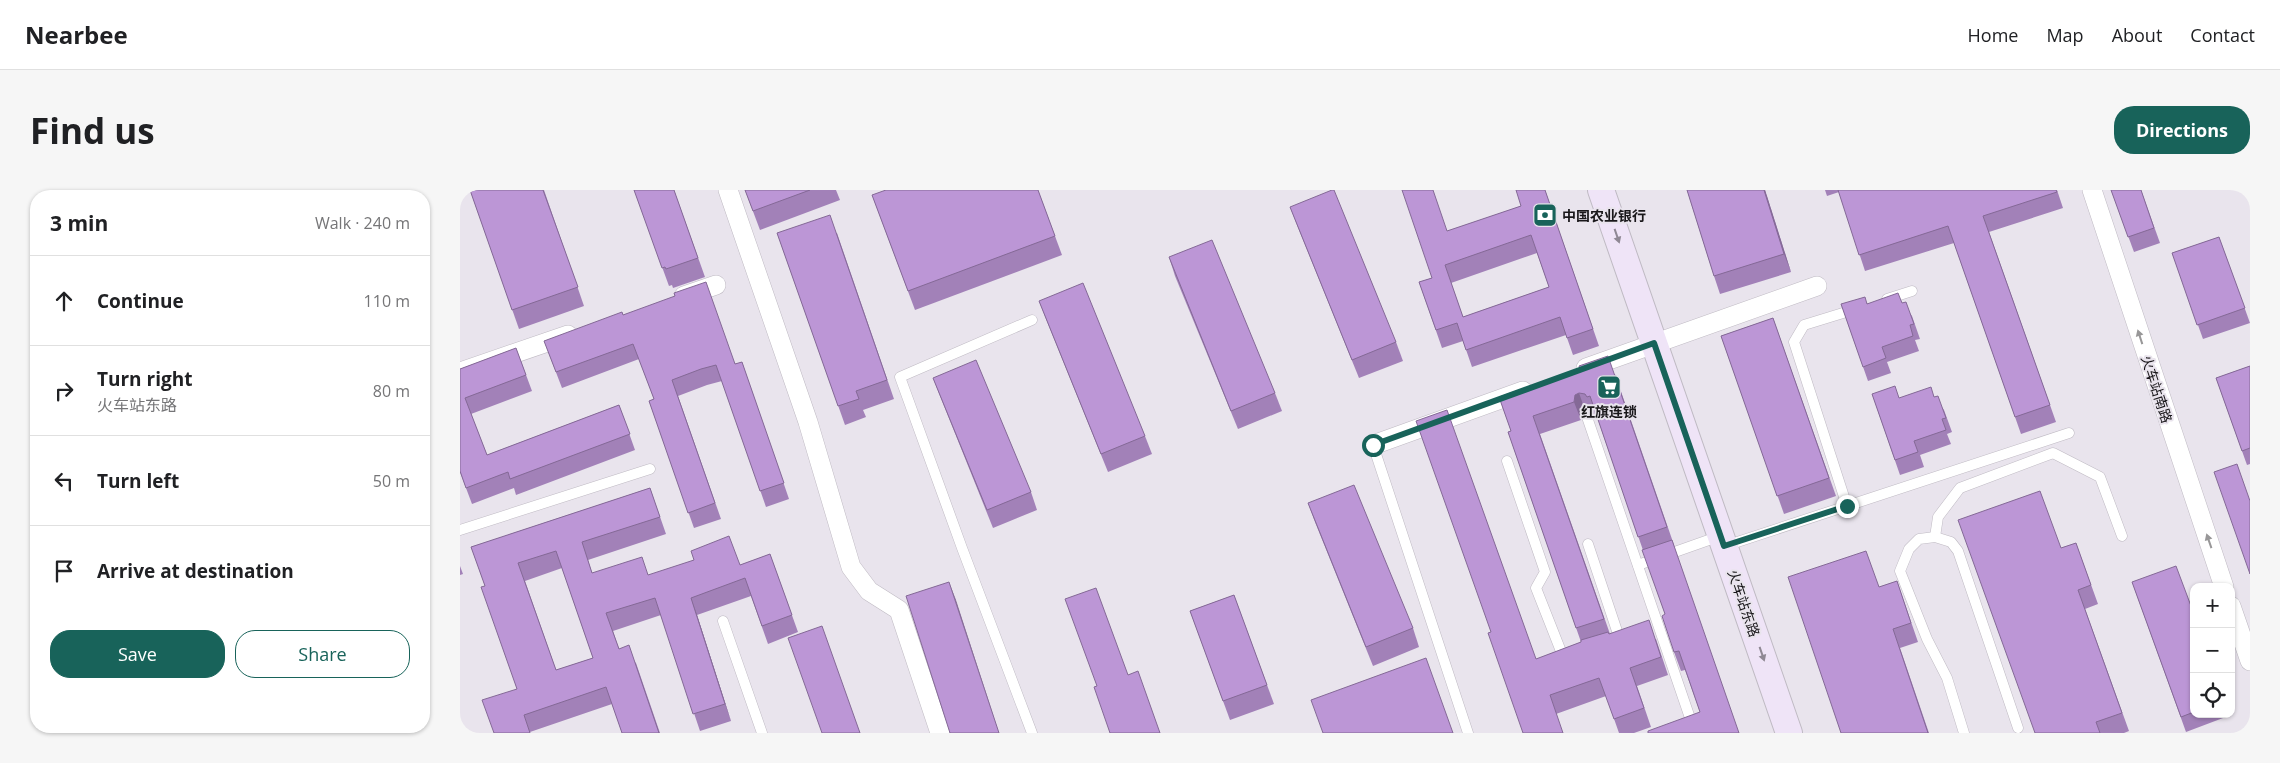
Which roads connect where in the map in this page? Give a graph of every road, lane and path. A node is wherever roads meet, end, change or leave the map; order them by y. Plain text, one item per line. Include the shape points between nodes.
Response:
1 (728, 190) edge
2 (1601, 190) edge
3 (2092, 190) edge
4 (716, 285) dead end
5 (1817, 286) dead end
6 (1912, 291) dead end
7 (670, 300) edge
8 (1032, 320) dead end
9 (588, 328) edge
10 (1654, 343) junction
11 (460, 372) edge
12 (1570, 374) edge
13 (1542, 384) edge
14 (1587, 417) dead end
15 (2068, 433) dead end
16 (1373, 445) joint
17 (1507, 461) dead end
18 (650, 469) dead end
19 (1847, 506) junction
20 (460, 530) edge
21 (2122, 536) dead end
22 (1936, 537) junction
23 (1722, 541) junction
24 (1588, 544) dead end
25 (1638, 564) junction
26 (2223, 583) edge
27 (2235, 618) edge
28 (723, 621) dead end
29 (1609, 645) edge
30 (1582, 653) edge
31 (2250, 661) edge
32 (1690, 718) edge
33 (2018, 728) dead end
34 (762, 733) edge
35 (940, 733) edge
36 (1032, 733) edge
37 (1468, 733) edge
38 (1789, 733) edge
39 (1964, 733) edge

1 - 35 street via 808,422 851,567 869,591 899,610
2 -> 10 main road, 火车站东路
26 -> 3 street, 火车站南路
4 - 7 street
5 - 10 street
6 - 19 lane via 1804,325 1794,342
8 - 36 lane via 900,377
9 - 11 street
10 - 12 street
10 - 23 main road, 火车站东路
13 - 16 street
14 - 25 lane
15 - 19 lane
16 - 37 lane
17 - 30 lane via 1545,572 1536,588 1564,659
18 - 20 lane
19 - 23 lane
21 - 22 lane via 2100,477 2053,453 1960,488 1938,517
22 - 33 lane via 1951,542 1958,551
22 - 39 lane via 1919,539 1909,549 1900,571 1926,639 1947,678
23 - 25 lane
23 -> 38 main road, 火车站东路
24 - 29 lane via 1622,632 1618,642
25 - 32 lane via 1653,621
27 - 31 street
28 - 34 lane

